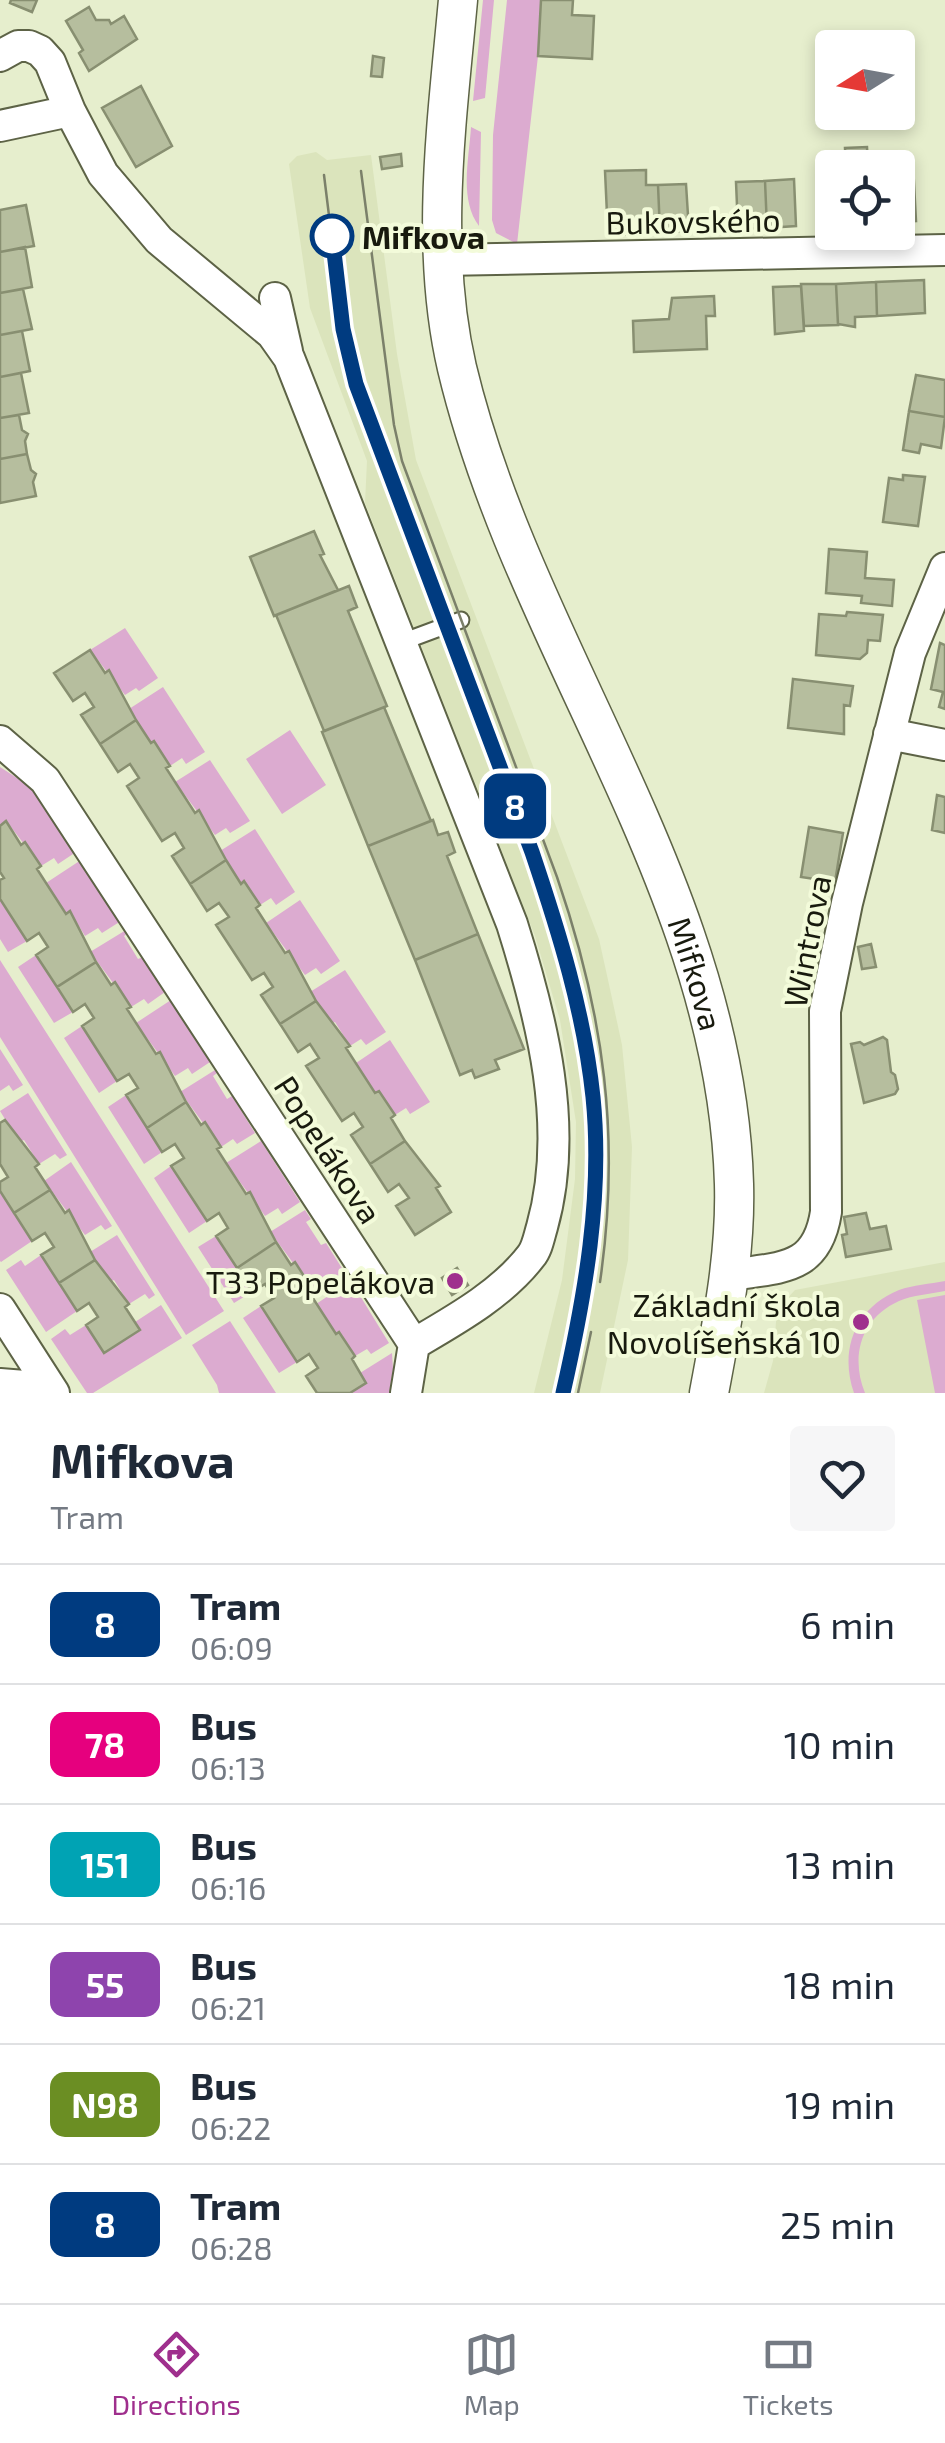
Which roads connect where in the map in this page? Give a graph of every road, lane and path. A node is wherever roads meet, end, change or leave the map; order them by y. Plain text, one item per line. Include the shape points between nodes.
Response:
1 (458, 0) edge
2 (0, 56) edge
3 (70, 111) junction
4 (0, 126) edge
5 (945, 250) edge
6 (442, 260) junction
7 (275, 298) dead end
8 (289, 358) junction
9 (945, 568) edge
10 (461, 620) dead end
11 (402, 642) junction
12 (888, 734) junction
13 (0, 740) edge
14 (945, 745) edge
15 (731, 1275) junction
16 (0, 1309) edge
17 (414, 1344) junction
18 (0, 1384) edge
19 (51, 1390) edge
20 (406, 1393) edge
21 (710, 1393) edge

1 - 6 street, Mifkova
2 - 3 street via 18,46 40,51
3 - 4 street
3 - 8 street via 103,174 159,240 262,325
5 - 6 street, Bukovského
6 - 15 street, Mifkova via 457,366 484,457 693,952 731,1137
7 - 8 street
8 - 11 street
9 - 12 street, Wintrova via 910,653
10 - 11 lane
11 - 17 street via 521,952 544,1050 553,1136 548,1207 534,1254 473,1308
12 - 14 street
12 - 15 street, Wintrova via 825,1012 822,1236 795,1263
13 - 17 street, Popelákova via 45,780
15 - 21 street, Mifkova
16 - 19 street
17 - 20 street
18 - 19 street

